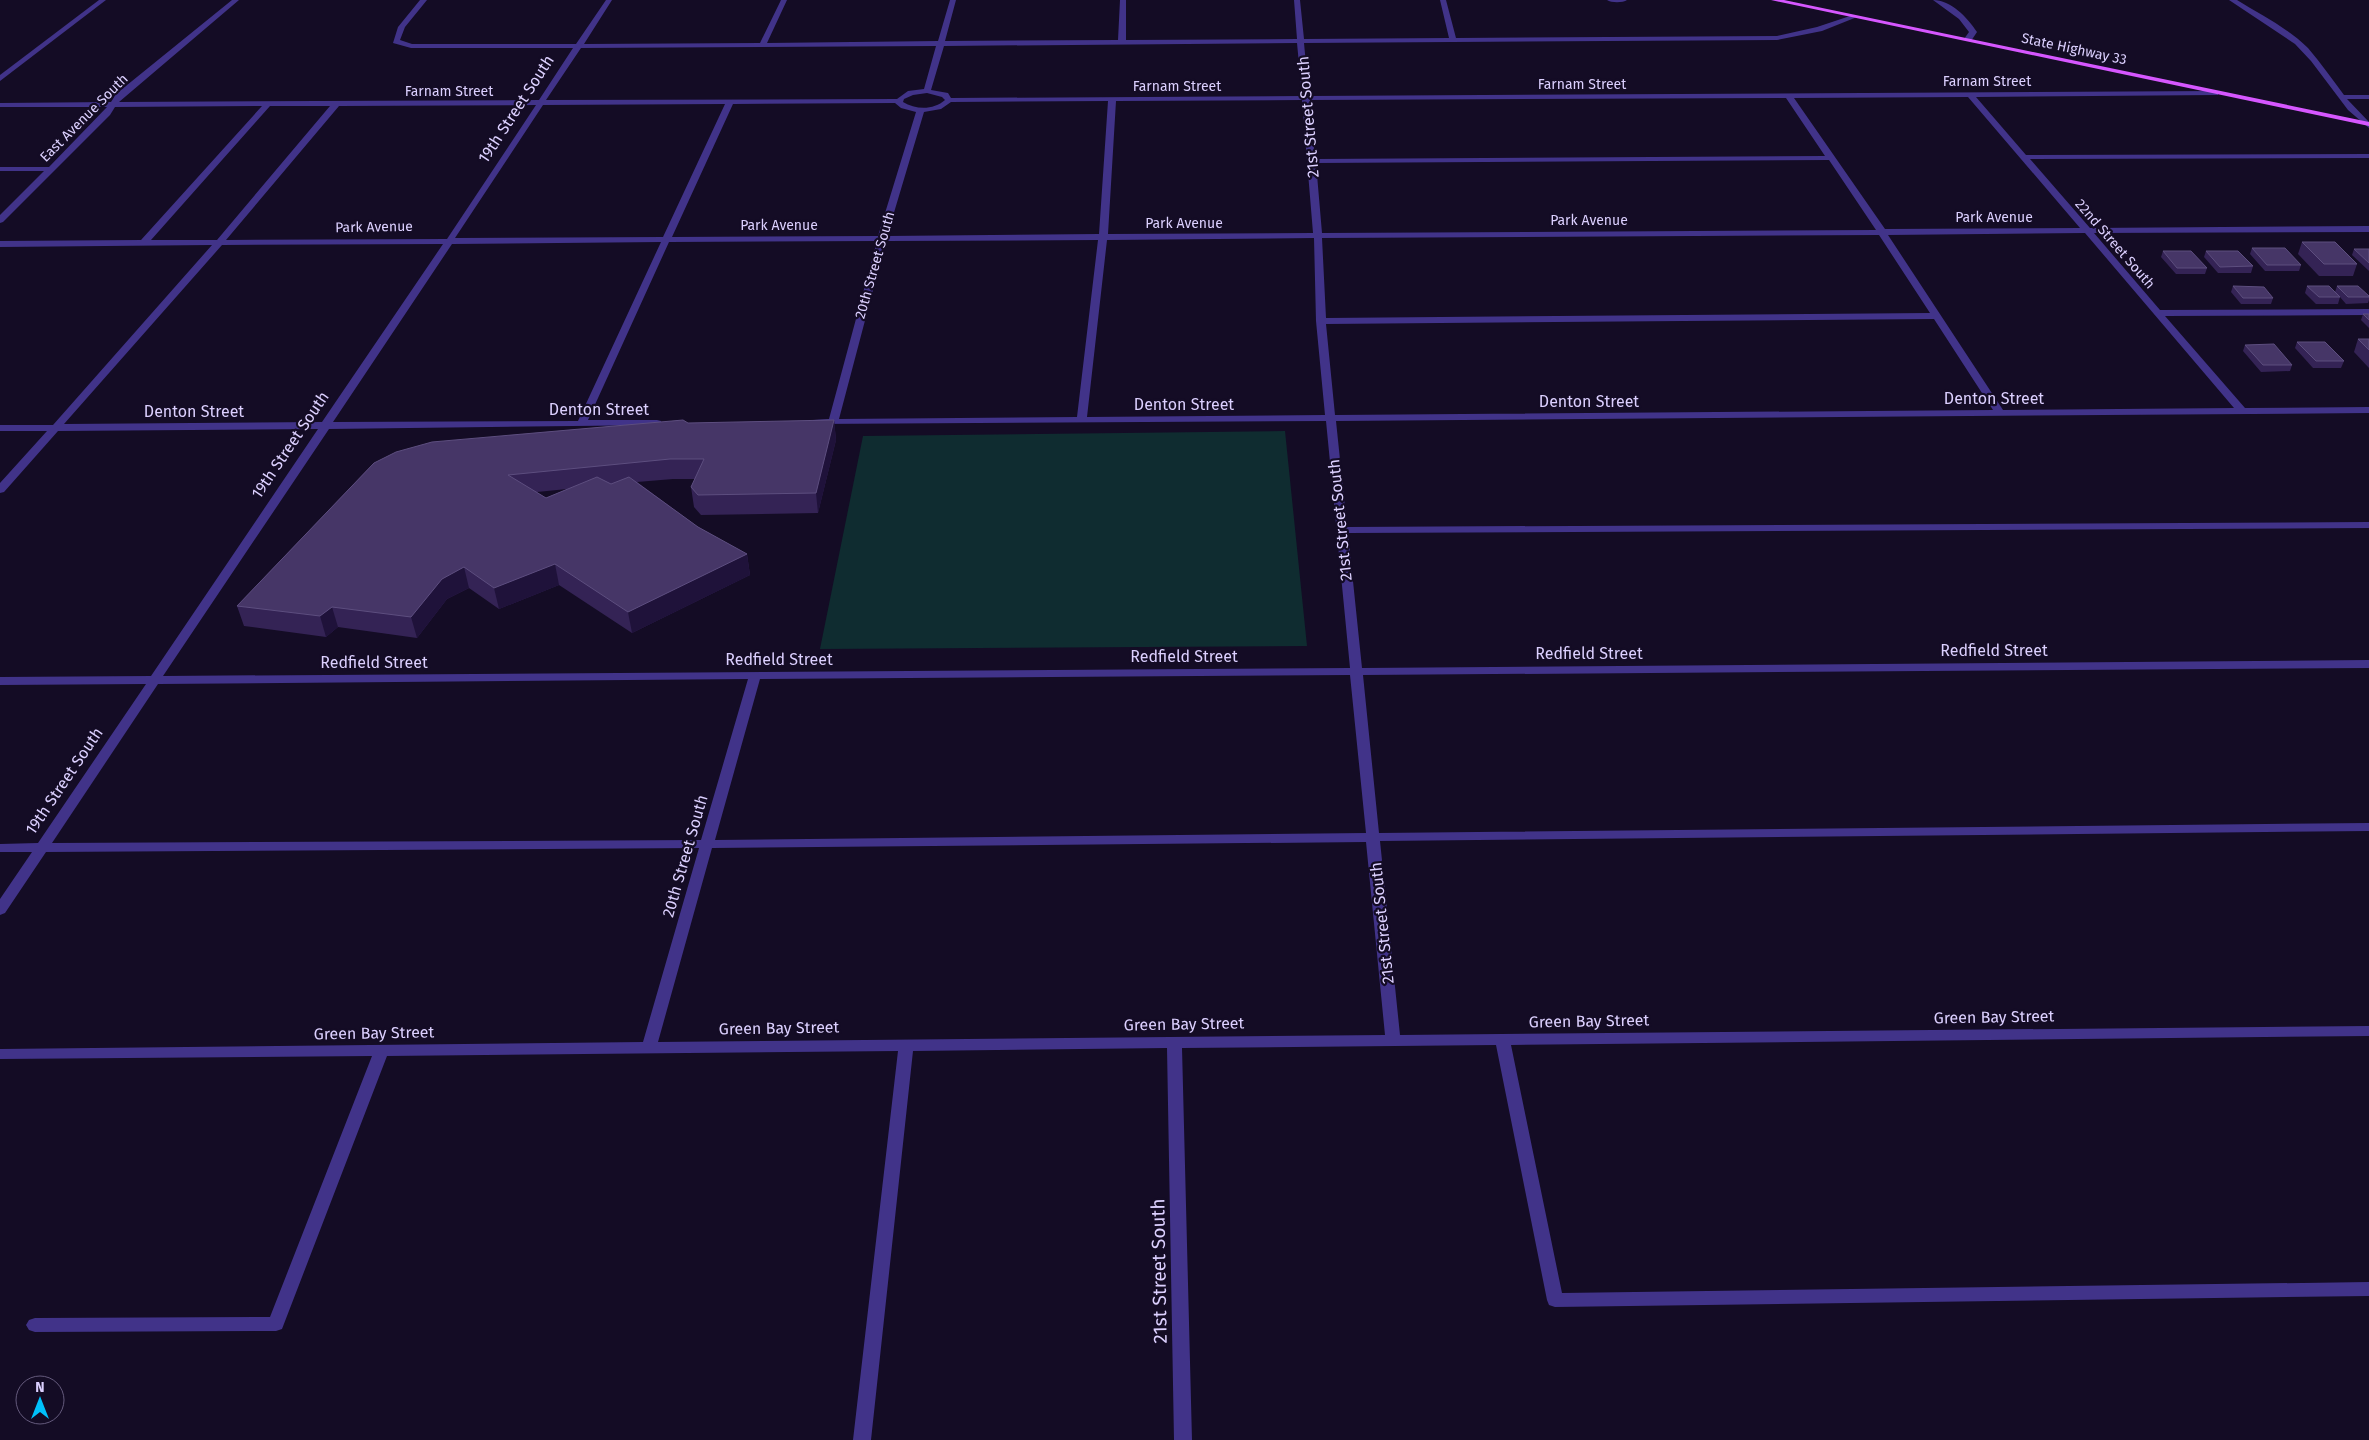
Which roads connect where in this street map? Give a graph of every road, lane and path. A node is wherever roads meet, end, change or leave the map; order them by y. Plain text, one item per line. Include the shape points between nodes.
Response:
1 (103, 0) edge
2 (236, 0) edge
3 (424, 0) edge
4 (609, 0) edge
5 (784, 0) edge
6 (953, 0) edge
7 (1123, 0) edge
8 (1297, 0) edge
9 (1444, 0) edge
10 (1610, 0) edge
11 (1624, 0) edge
12 (1774, 0) edge
13 (1936, 0) edge
14 (2232, 0) edge
15 (1853, 16) junction
16 (1968, 39) junction
17 (1452, 41) junction
18 (1122, 42) junction
19 (1301, 42) junction
20 (941, 44) junction
21 (578, 46) junction
22 (762, 46) junction
23 (0, 79) edge
24 (927, 91) junction
25 (2215, 93) junction
26 (1970, 94) junction
27 (1788, 95) junction
28 (2342, 97) junction
29 (2369, 97) edge
30 (1306, 98) junction
31 (1112, 99) junction
32 (948, 100) junction
33 (899, 101) junction
34 (730, 102) junction
35 (541, 103) junction
36 (268, 104) junction
37 (336, 104) junction
38 (0, 105) edge
39 (113, 105) junction
40 (920, 110) junction
41 (2368, 125) edge
42 (2369, 156) edge
43 (2023, 157) junction
44 (1830, 158) junction
45 (1311, 161) junction
46 (0, 169) edge
47 (50, 169) junction
48 (0, 220) edge
49 (2369, 229) edge
50 (2086, 230) junction
51 (1882, 232) junction
52 (1318, 236) junction
53 (1103, 237) junction
54 (882, 238) junction
55 (450, 240) junction
56 (666, 240) junction
57 (219, 243) junction
58 (0, 244) edge
59 (143, 244) junction
60 (2369, 312) edge
61 (2157, 313) junction
62 (1937, 316) junction
63 (1321, 321) junction
64 (2240, 410) junction
65 (2369, 410) edge
66 (2000, 412) junction
67 (1330, 418) junction
68 (1082, 420) junction
69 (804, 422) edge
70 (833, 422) junction
71 (668, 423) edge
72 (581, 424) junction
73 (324, 426) junction
74 (54, 427) junction
75 (0, 428) edge
76 (0, 490) edge
77 (2369, 525) edge
78 (1341, 530) junction
79 (2369, 664) edge
80 (1356, 671) junction
81 (755, 675) junction
82 (152, 680) junction
83 (0, 681) edge
84 (2369, 827) edge
85 (1373, 836) junction
86 (707, 844) junction
87 (41, 847) junction
88 (0, 848) edge
89 (0, 910) edge
90 (2369, 1031) edge
91 (1502, 1039) junction
92 (1393, 1040) junction
93 (1174, 1042) junction
94 (906, 1044) junction
95 (649, 1047) junction
96 (382, 1050) junction
97 (0, 1054) edge
98 (2369, 1289) edge
99 (35, 1325) dead end
100 (862, 1440) edge
101 (1183, 1440) edge

1 - 23 street
2 - 39 street, East Avenue South
3 - 21 street via 402,27 396,41 411,46
4 - 21 street, 19th Street South
5 - 22 street
6 - 20 street
7 - 18 street
8 - 19 street, 21st Street South
9 - 17 street
10 - 11 street
12 - 15 main road, State Highway 33
13 - 16 street via 1968,24 1972,32
14 - 28 street via 2304,49
15 - 16 main road, State Highway 33
15 - 17 street via 1820,29 1777,38
16 - 25 main road, State Highway 33
17 - 19 street
18 - 19 street
18 - 20 street
19 - 30 street, 21st Street South
20 - 22 street
20 - 24 street
21 - 22 street
21 - 35 street, 19th Street South
24 - 32 street via 945,95
24 - 33 street via 911,93
25 - 26 street, Farnam Street
25 - 41 main road, State Highway 33
26 - 27 street, Farnam Street
26 - 43 street, 22nd Street South
27 - 30 street, Farnam Street
27 - 44 street
28 - 29 street
28 - 41 street
30 - 31 street, Farnam Street
30 - 45 street, 21st Street South
31 - 32 street, Farnam Street
31 - 53 street
32 - 40 street via 942,106
33 - 34 street, Farnam Street
33 - 40 street via 907,108
34 - 35 street, Farnam Street
34 - 56 street
35 - 37 street, Farnam Street
35 - 55 street, 19th Street South
36 - 37 street, Farnam Street
36 - 39 street, Farnam Street
36 - 59 street
37 - 57 street
38 - 39 street, Farnam Street
39 - 47 street, East Avenue South
40 - 54 street, 20th Street South
42 - 43 street
43 - 50 street, 22nd Street South
44 - 45 street
44 - 51 street
45 - 52 street, 21st Street South
46 - 47 street
47 - 48 street, East Avenue South
49 - 50 street, Park Avenue
50 - 51 street, Park Avenue
50 - 61 street, 22nd Street South
51 - 52 street, Park Avenue
51 - 62 street
52 - 53 street, Park Avenue
52 - 63 street, 21st Street South
53 - 54 street, Park Avenue
53 - 68 street
54 - 56 street, Park Avenue
54 - 70 street, 20th Street South
55 - 56 street, Park Avenue
55 - 57 street, Park Avenue
55 - 73 street, 19th Street South
56 - 72 street
57 - 59 street, Park Avenue
57 - 74 street
58 - 59 street, Park Avenue
60 - 61 street
61 - 64 street, 22nd Street South
62 - 63 street
62 - 66 street
63 - 67 street, 21st Street South
64 - 65 street, Denton Street
64 - 66 street, Denton Street
66 - 67 street, Denton Street
67 - 68 street, Denton Street
67 - 78 street, 21st Street South
68 - 70 street, Denton Street
69 - 70 street, Denton Street
71 - 72 street, Denton Street
72 - 73 street, Denton Street
73 - 74 street, Denton Street
73 - 82 street, 19th Street South
74 - 75 street, Denton Street
74 - 76 street
77 - 78 street
78 - 80 street, 21st Street South
79 - 80 street, Redfield Street
80 - 81 street, Redfield Street
80 - 85 street, 21st Street South
81 - 82 street, Redfield Street
81 - 86 street, 20th Street South
82 - 83 street, Redfield Street
82 - 87 street, 19th Street South
84 - 85 street
85 - 86 street
85 - 92 street, 21st Street South
86 - 87 street
86 - 95 street, 20th Street South
87 - 88 street
87 - 89 street, 19th Street South
90 - 91 street, Green Bay Street
91 - 92 street, Green Bay Street
91 - 98 street via 1555,1300
92 - 93 street, Green Bay Street
93 - 94 street, Green Bay Street
93 - 101 street, 21st Street South
94 - 95 street, Green Bay Street
94 - 100 street
95 - 96 street, Green Bay Street
96 - 97 street, Green Bay Street
96 - 99 street via 276,1324

